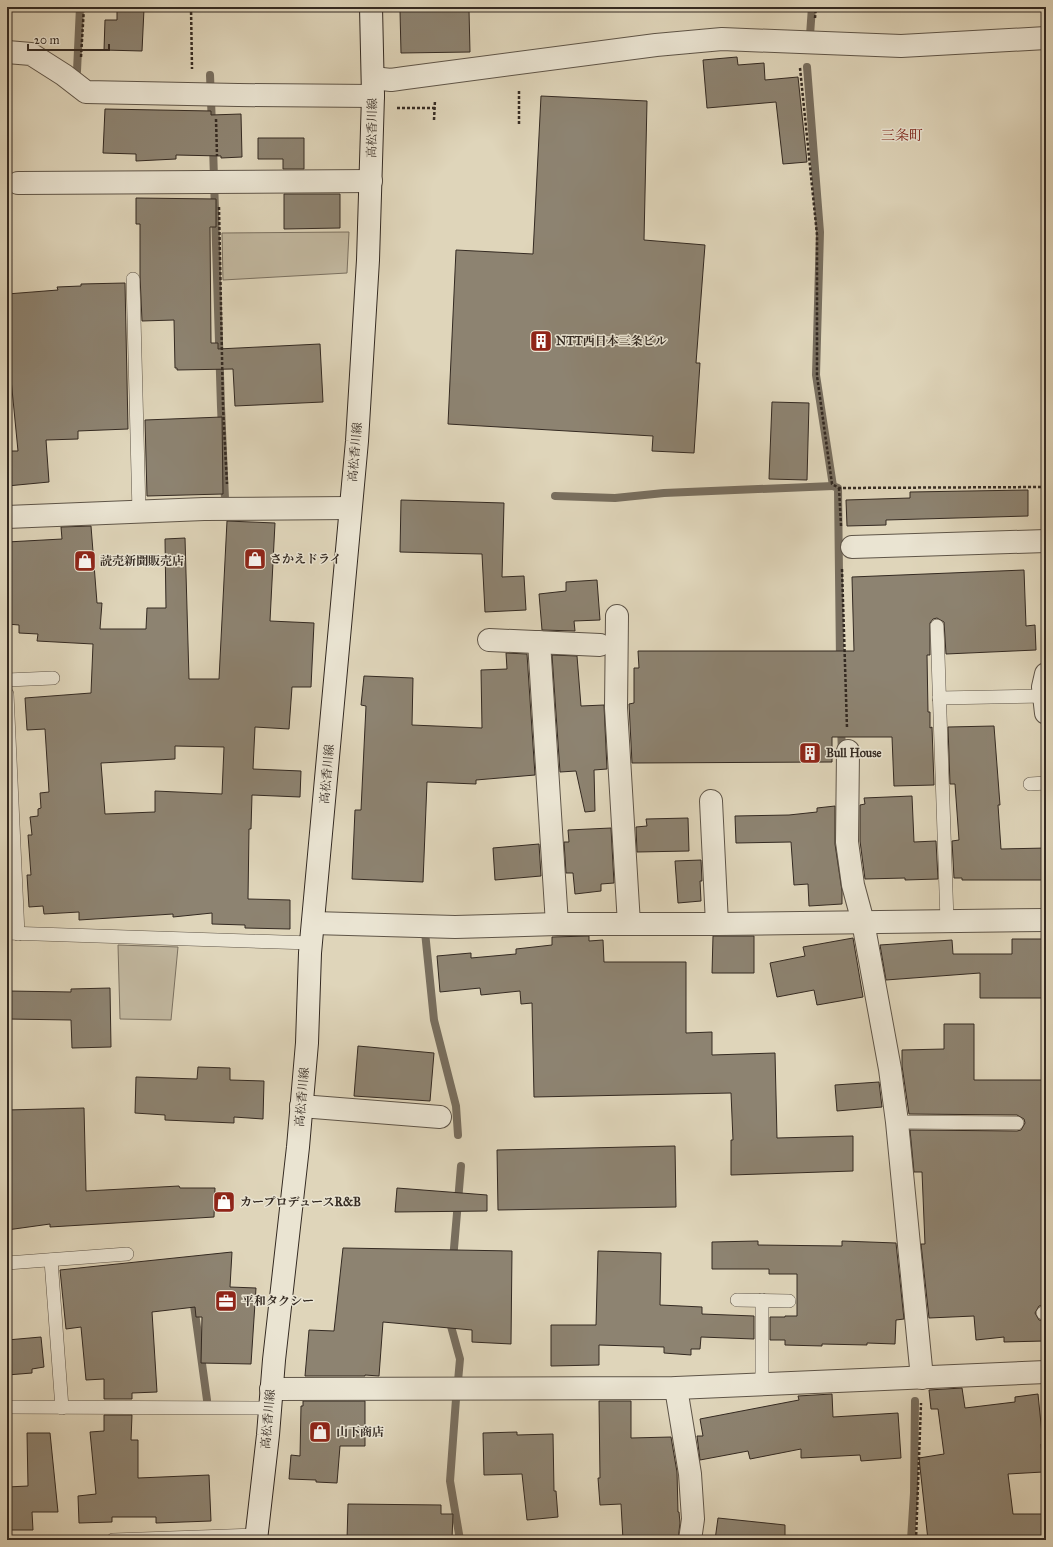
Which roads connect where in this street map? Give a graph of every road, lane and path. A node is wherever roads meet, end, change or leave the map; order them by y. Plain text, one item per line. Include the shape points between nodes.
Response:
1 (84, 7) edge
2 (192, 7) edge
3 (371, 7) edge
4 (1046, 38) edge
5 (797, 42) junction
6 (7, 52) edge
7 (81, 60) dead end
8 (192, 70) dead end
9 (373, 87) junction
10 (214, 95) junction
11 (435, 101) dead end
12 (519, 105) dead end
13 (398, 108) dead end
14 (435, 108) junction
15 (434, 120) dead end
16 (519, 124) dead end
17 (371, 181) junction
18 (219, 182) junction
19 (18, 183) dead end
20 (133, 279) dead end
21 (1046, 487) edge
22 (839, 488) junction
23 (350, 508) junction
24 (228, 509) junction
25 (139, 512) junction
26 (7, 517) edge
27 (841, 528) dead end
28 (1046, 541) edge
29 (852, 547) dead end
30 (842, 568) dead end
31 (617, 616) dead end
32 (937, 626) dead end
33 (489, 640) dead end
34 (539, 642) junction
35 (600, 645) dead end
36 (1046, 674) edge
37 (53, 678) dead end
38 (7, 680) edge
39 (7, 694) edge
40 (939, 698) junction
41 (1045, 705) edge
42 (848, 751) joint
43 (1046, 783) edge
44 (1030, 784) dead end
45 (711, 801) dead end
46 (1046, 920) edge
47 (947, 921) junction
48 (863, 922) junction
49 (557, 924) junction
50 (629, 924) junction
51 (717, 924) junction
52 (312, 933) junction
53 (13, 934) edge
54 (301, 1106) junction
55 (440, 1117) dead end
56 (897, 1122) junction
57 (1017, 1123) dead end
58 (127, 1254) dead end
59 (51, 1260) junction
60 (7, 1263) edge
61 (737, 1300) dead end
62 (762, 1300) junction
63 (789, 1300) dead end
64 (1046, 1372) edge
65 (922, 1378) junction
66 (762, 1384) junction
67 (676, 1388) junction
68 (270, 1398) junction
69 (7, 1408) edge
70 (62, 1408) junction
71 (256, 1537) edge
72 (113, 1540) edge
73 (690, 1540) edge
74 (916, 1540) edge

1 - 7 path
2 - 8 path
3 - 9 street, 高松香川線
4 - 5 street via 901,46
5 - 9 street via 722,39 690,42 404,78
5 - 22 path via 817,235 817,376 832,484
6 - 10 street via 30,54 86,92
9 - 10 street
9 - 17 street, 高松香川線
10 - 18 path
11 - 14 path
12 - 16 path
13 - 14 path
14 - 15 path
17 - 18 street
17 - 23 street, 高松香川線 via 366,309
18 - 19 street
18 - 24 path via 223,407
20 - 25 lane
21 - 22 path
22 - 27 path
23 - 24 street
23 - 52 street, 高松香川線
24 - 25 street
25 - 26 street
28 - 29 street
30 - 42 path
31 - 50 street via 616,708
32 - 40 lane
33 - 34 street
34 - 35 street
34 - 49 street
36 - 41 street via 1043,687
37 - 38 lane
39 - 53 lane
40 - 41 lane
40 - 47 lane
42 - 48 street via 847,842 853,885
43 - 44 lane
45 - 51 street
46 - 47 street
47 - 48 street
48 - 51 street
48 - 56 street
49 - 50 street
49 - 52 street
50 - 51 street
52 - 53 lane
52 - 54 street, 高松香川線
54 - 55 street
54 - 68 street, 高松香川線
56 - 57 lane
56 - 65 street
58 - 59 lane
59 - 60 lane
59 - 70 lane
61 - 62 lane
62 - 63 lane
62 - 66 lane
64 - 65 street
65 - 66 street
65 - 74 path
66 - 67 street
67 - 68 street
67 - 73 street via 690,1474 694,1519
68 - 70 lane
68 - 71 street, 高松香川線
69 - 70 lane
71 - 72 lane

